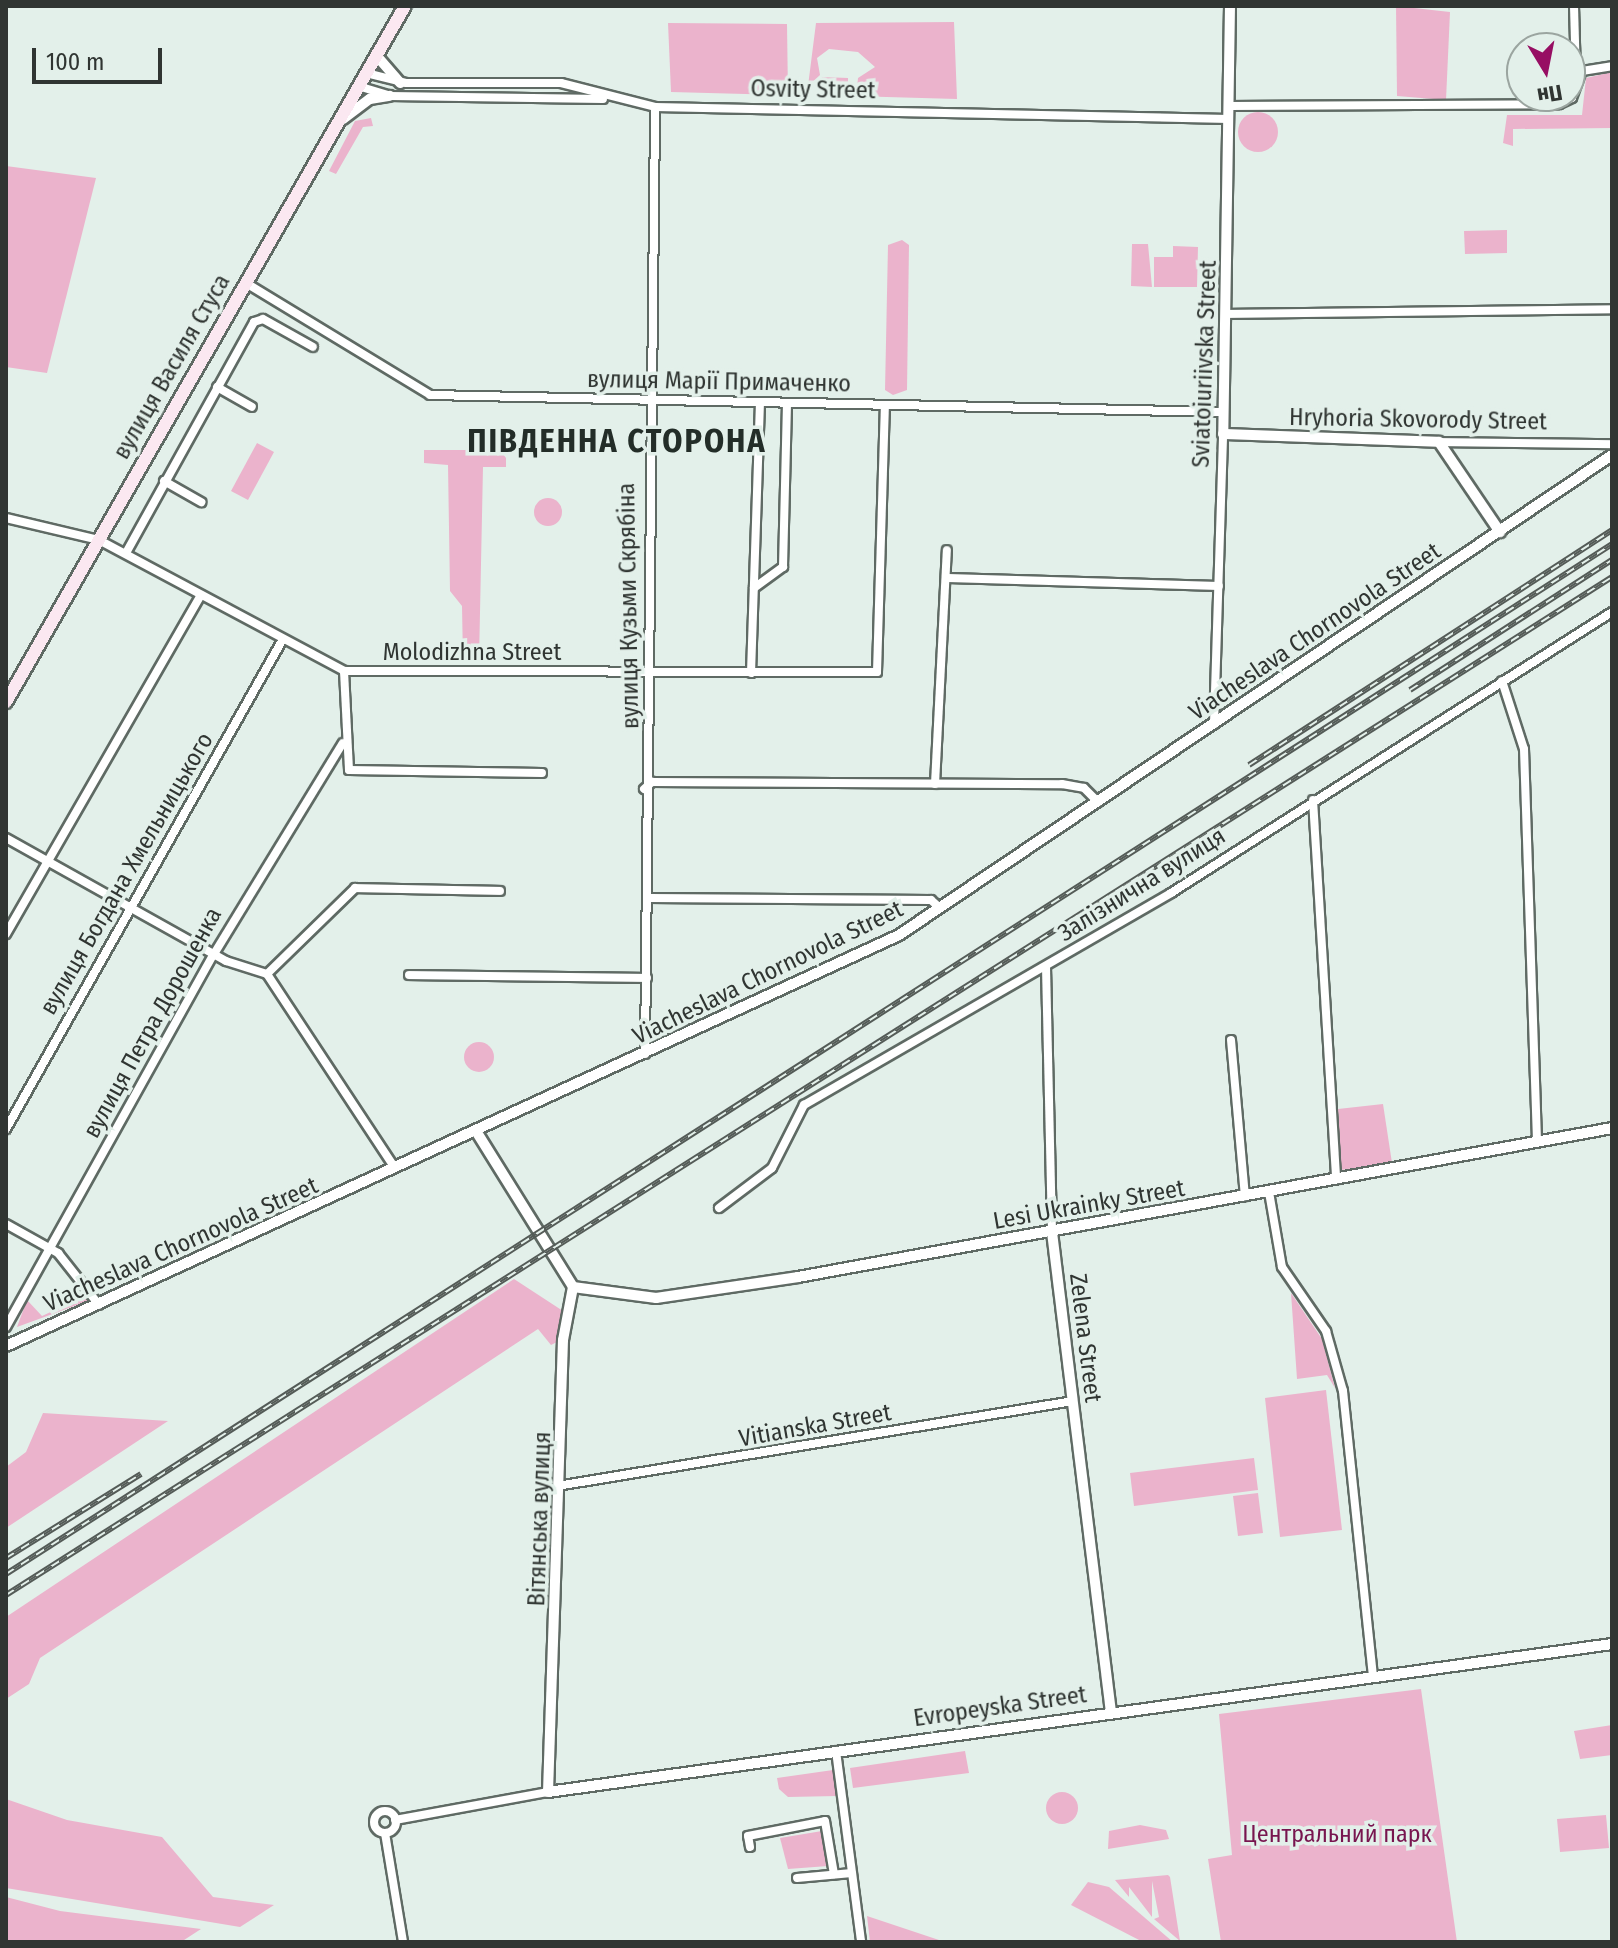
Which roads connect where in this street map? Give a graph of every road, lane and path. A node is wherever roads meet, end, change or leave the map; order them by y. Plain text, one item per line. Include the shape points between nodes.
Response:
1 (405, 6) edge
2 (1230, 6) edge
3 (1574, 6) edge
4 (1575, 32) edge
5 (376, 55) junction
6 (1612, 66) edge
7 (1586, 71) edge
8 (366, 73) junction
9 (400, 83) junction
10 (358, 86) junction
11 (390, 96) junction
12 (608, 100) junction
13 (1506, 104) edge
14 (1229, 106) junction
15 (655, 107) junction
16 (1229, 119) junction
17 (334, 129) junction
18 (246, 283) junction
19 (1612, 309) edge
20 (1226, 314) junction
21 (313, 347) dead end
22 (217, 387) junction
23 (646, 401) junction
24 (760, 403) junction
25 (787, 404) junction
26 (885, 405) junction
27 (252, 407) dead end
28 (1223, 412) junction
29 (1223, 434) junction
30 (1439, 442) junction
31 (1612, 444) edge
32 (1612, 455) edge
33 (164, 481) junction
34 (201, 502) dead end
35 (6, 518) edge
36 (1500, 532) junction
37 (99, 540) junction
38 (947, 550) dead end
39 (126, 553) junction
40 (948, 578) junction
41 (1219, 586) junction
42 (754, 588) junction
43 (201, 595) junction
44 (1612, 612) edge
45 (283, 639) junction
46 (344, 671) junction
47 (649, 673) junction
48 (751, 673) junction
49 (1502, 681) junction
50 (8, 695) edge
51 (1214, 724) junction
52 (343, 743) junction
53 (542, 773) dead end
54 (652, 782) junction
55 (935, 784) junction
56 (644, 789) dead end
57 (1313, 800) junction
58 (1098, 802) junction
59 (6, 838) edge
60 (49, 861) junction
61 (500, 891) dead end
62 (650, 898) junction
63 (130, 906) junction
64 (940, 908) junction
65 (6, 934) edge
66 (214, 954) junction
67 (1046, 967) junction
68 (267, 974) junction
69 (409, 975) dead end
70 (647, 978) junction
71 (1231, 1040) dead end
72 (645, 1055) junction
73 (1612, 1128) edge
74 (6, 1129) edge
75 (476, 1131) junction
76 (1537, 1142) junction
77 (395, 1168) junction
78 (1336, 1179) junction
79 (1269, 1192) junction
80 (1245, 1196) junction
81 (719, 1208) dead end
82 (6, 1224) edge
83 (1052, 1232) junction
84 (50, 1248) junction
85 (573, 1287) junction
86 (99, 1305) junction
87 (6, 1327) edge
88 (6, 1346) edge
89 (1073, 1401) junction
90 (563, 1485) junction
91 (1612, 1644) edge
92 (1373, 1676) junction
93 (1111, 1712) junction
94 (836, 1751) junction
95 (548, 1792) junction
96 (395, 1820) junction
97 (385, 1833) junction
98 (750, 1847) dead end
99 (852, 1873) junction
100 (834, 1874) junction
101 (797, 1878) dead end
102 (403, 1942) edge
103 (861, 1942) edge

1 - 5 main road, вулиця Василя Стуса
2 - 14 street, Sviatoiuriivska Street
3 - 4 street
5 - 8 main road, вулиця Василя Стуса
5 - 9 street
6 - 7 street
8 - 9 street, Osvity Street
8 - 10 main road, вулиця Василя Стуса
9 - 12 street, Osvity Street via 561,83
10 - 11 street
10 - 17 main road, вулиця Василя Стуса
11 - 12 street
11 - 17 street via 370,99
12 - 15 street, Osvity Street
13 - 14 street
14 - 16 street, Sviatoiuriivska Street
15 - 16 street, Osvity Street
15 - 23 street, вулиця Кузьми Скрябіна
16 - 20 street, Sviatoiuriivska Street
17 - 18 main road, вулиця Василя Стуса
18 - 23 street, вулиця Марії Примаченко via 430,395
18 - 37 main road, вулиця Василя Стуса
19 - 20 street
20 - 28 street, Sviatoiuriivska Street
21 - 22 street via 263,319 254,322
22 - 27 street
22 - 33 street
23 - 24 street, вулиця Марії Примаченко
23 - 47 street, вулиця Кузьми Скрябіна
24 - 25 street, вулиця Марії Примаченко
24 - 42 street
25 - 26 street, вулиця Марії Примаченко
25 - 42 street via 783,567
26 - 28 street, вулиця Марії Примаченко
26 - 48 street, Molodizhna Street via 877,672
28 - 29 street, Sviatoiuriivska Street
29 - 30 street, Hryhoria Skovorody Street
29 - 41 street, Sviatoiuriivska Street
30 - 31 street, Hryhoria Skovorody Street
30 - 36 street
32 - 36 street, Viacheslava Chornovola Street
33 - 34 street
33 - 39 street
35 - 37 street, Molodizhna Street
36 - 51 street, Viacheslava Chornovola Street
37 - 39 street, Molodizhna Street
37 - 50 main road, вулиця Василя Стуса
38 - 40 street
39 - 43 street, Molodizhna Street
40 - 41 street
40 - 55 street
41 - 51 street, Sviatoiuriivska Street
42 - 48 street
43 - 45 street, Molodizhna Street
43 - 60 street
44 - 49 street, Залізнична вулиця
45 - 46 street, Molodizhna Street
45 - 63 street, вулиця Богдана Хмельницького
46 - 47 street, Molodizhna Street
46 - 52 street
47 - 48 street, Molodizhna Street
47 - 54 street, вулиця Кузьми Скрябіна
49 - 57 street, Залізнична вулиця
49 - 76 street via 1524,749
51 - 58 street, Viacheslava Chornovola Street
52 - 53 street via 345,766 356,772
52 - 66 street, вулиця Петра Дорошенка
54 - 55 street
54 - 56 street
54 - 62 street, вулиця Кузьми Скрябіна
55 - 58 street via 1062,784 1084,788
57 - 67 street, Залізнична вулиця
57 - 78 street
58 - 64 street, Viacheslava Chornovola Street
59 - 60 street
60 - 63 street
60 - 65 street
61 - 68 street via 355,888
62 - 64 street via 931,900
62 - 70 street, вулиця Кузьми Скрябіна
63 - 66 street
63 - 74 street, вулиця Богдана Хмельницького
64 - 72 street, Viacheslava Chornovola Street via 844,964
66 - 68 street
66 - 84 street, вулиця Петра Дорошенка
67 - 81 street, Залізнична вулиця via 1032,968 804,1105 772,1168
67 - 83 street, Zelena Street
68 - 77 street
69 - 70 street
70 - 72 street, вулиця Кузьми Скрябіна
71 - 80 street
72 - 75 street, Viacheslava Chornovola Street
73 - 76 street, Lesi Ukrainky Street
75 - 77 street, Viacheslava Chornovola Street
75 - 85 street via 556,1252
76 - 78 street, Lesi Ukrainky Street
77 - 86 street, Viacheslava Chornovola Street
78 - 79 street, Lesi Ukrainky Street
79 - 80 street, Lesi Ukrainky Street
79 - 92 street via 1282,1267 1326,1331 1343,1391
80 - 83 street, Lesi Ukrainky Street
82 - 84 street
83 - 85 street, Lesi Ukrainky Street via 656,1298
83 - 89 street, Zelena Street
84 - 86 street
84 - 87 street, вулиця Петра Дорошенка
85 - 90 street, Вітянська вулиця via 563,1340
86 - 88 street, Viacheslava Chornovola Street
89 - 90 street, Vitianska Street
89 - 93 street, Zelena Street
90 - 95 street, Вітянська вулиця
91 - 92 street, Evropeyska Street
92 - 93 street, Evropeyska Street
93 - 94 street, Evropeyska Street
94 - 95 street, Evropeyska Street
94 - 99 street
95 - 96 street, Evropeyska Street
96 - 97 street
96 - 97 street, Evropeyska Street via 390,1812 377,1815 376,1828
97 - 102 street
98 - 100 street via 748,1836 825,1821
99 - 100 street
99 - 103 street
100 - 101 street

